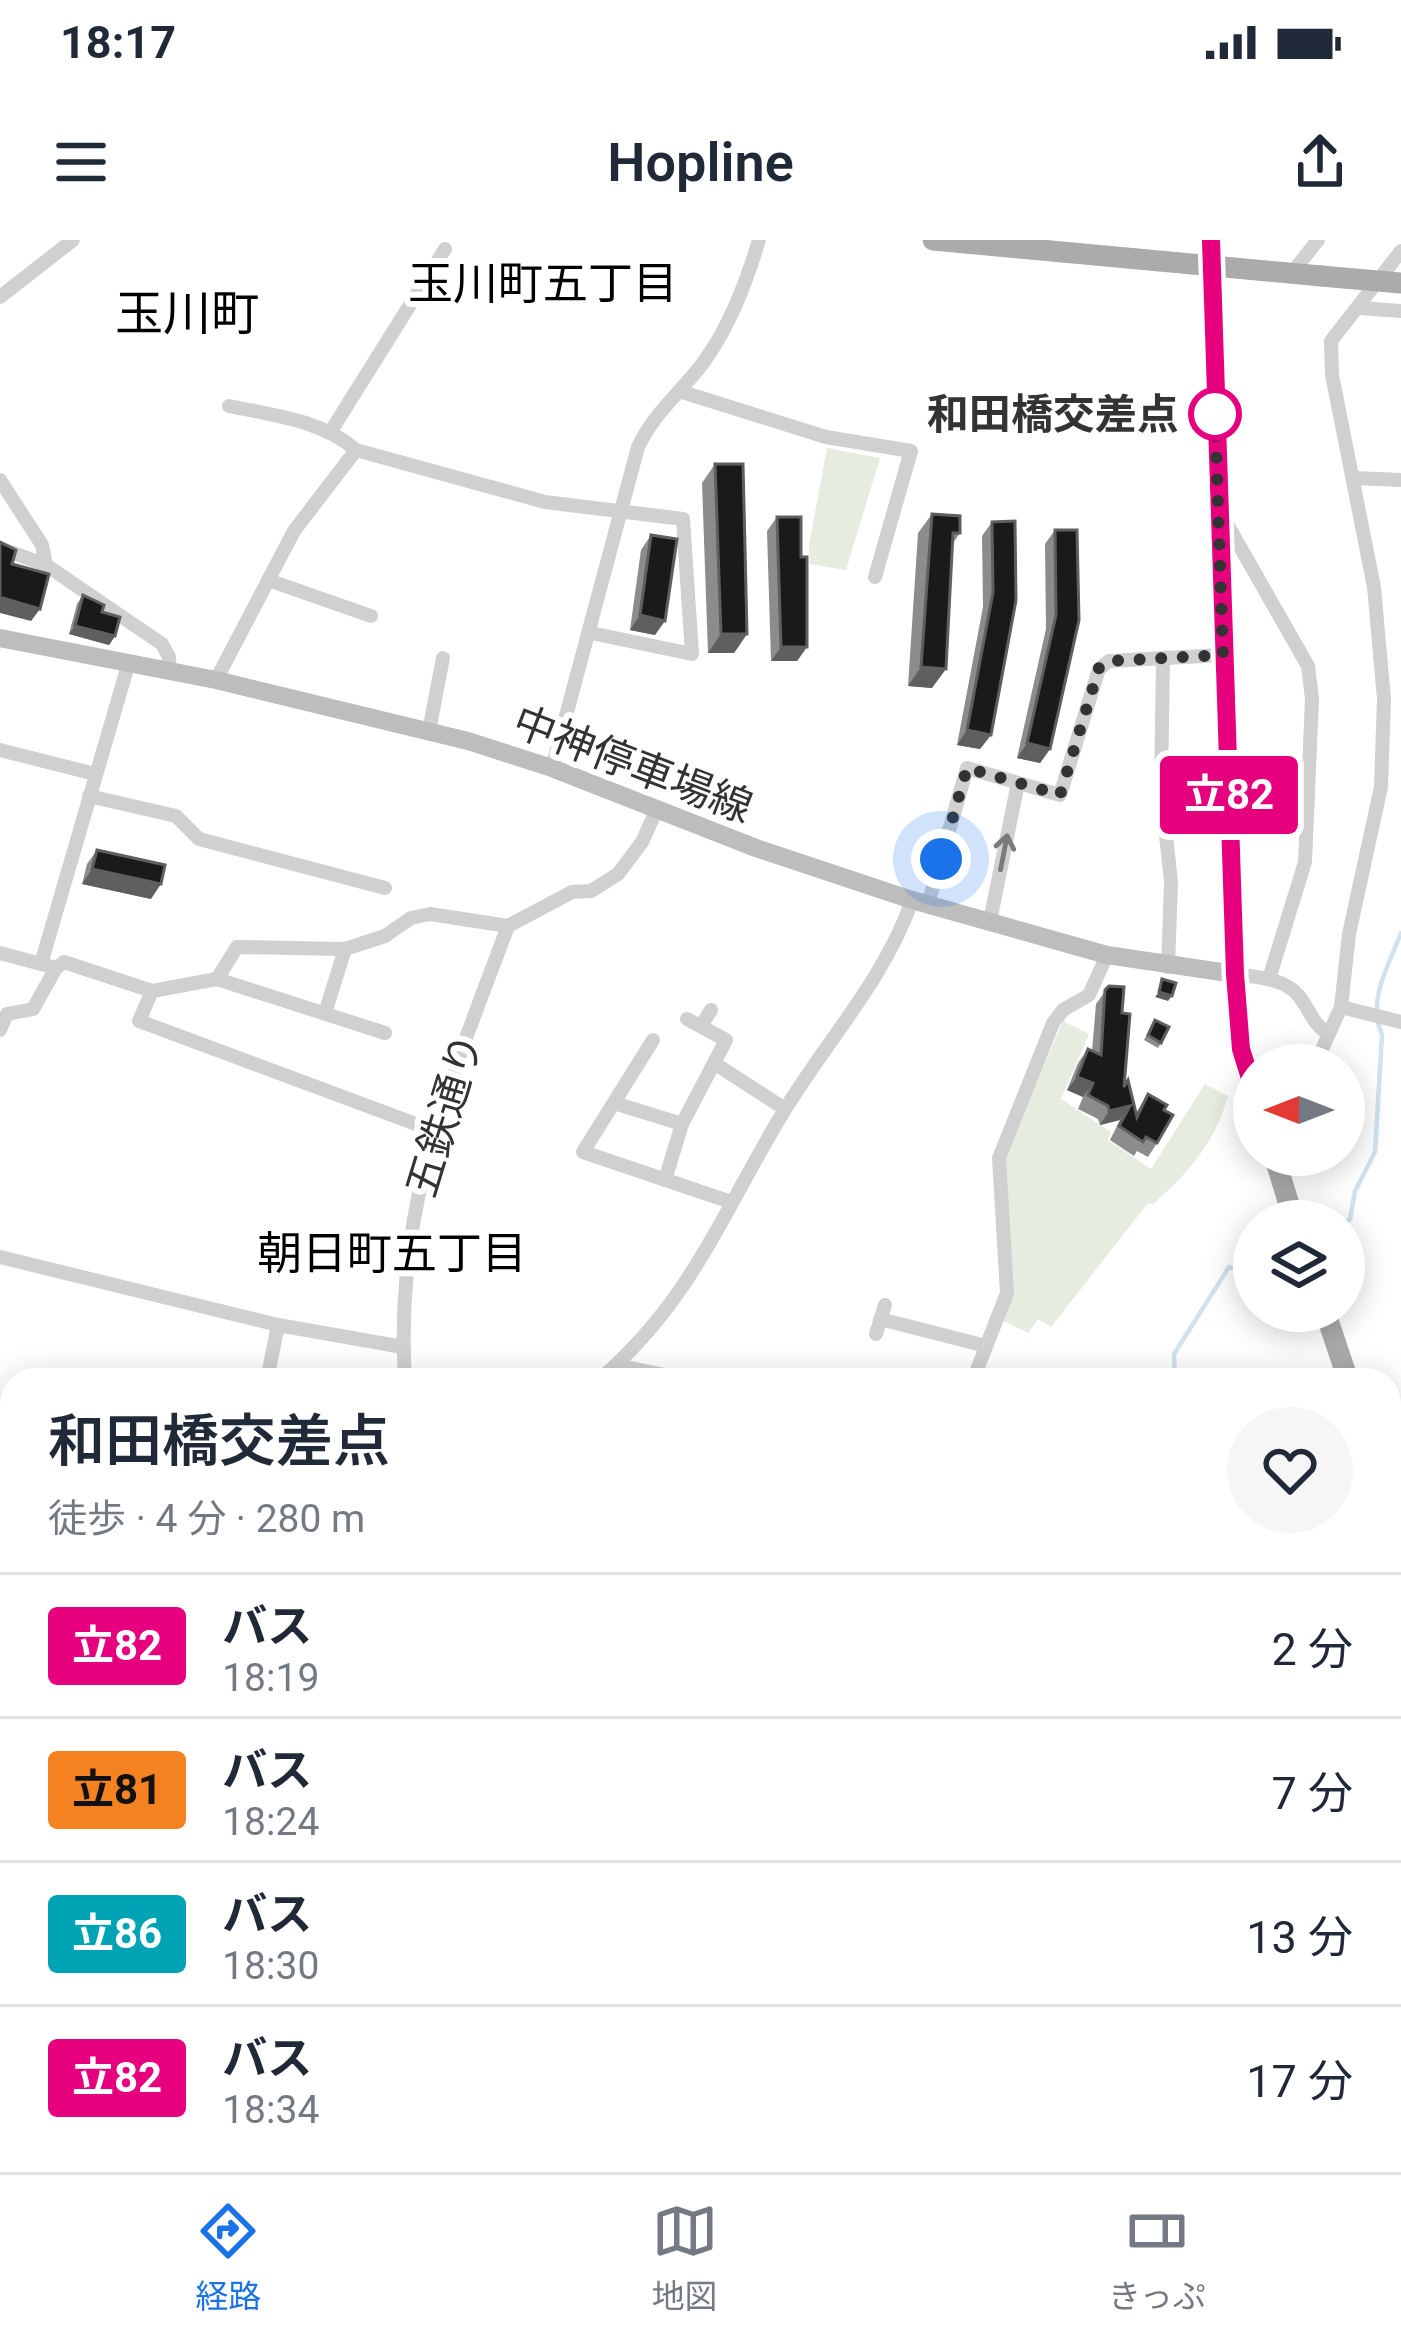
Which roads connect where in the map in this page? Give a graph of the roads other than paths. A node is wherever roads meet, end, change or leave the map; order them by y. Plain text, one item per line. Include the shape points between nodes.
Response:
1 (73, 240) edge
2 (759, 240) edge
3 (933, 240) edge
4 (1210, 240) edge
5 (1318, 240) edge
6 (445, 249) dead end
7 (1400, 252) edge
8 (1209, 266) junction
9 (1292, 273) junction
10 (1401, 283) edge
11 (0, 297) edge
12 (1360, 308) junction
13 (1401, 311) edge
14 (679, 391) junction
15 (229, 406) dead end
16 (331, 431) junction
17 (356, 450) junction
18 (1354, 478) junction
19 (0, 480) edge
20 (1401, 480) edge
21 (1217, 507) junction
22 (621, 512) junction
23 (0, 548) edge
24 (46, 565) junction
25 (875, 577) dead end
26 (268, 580) junction
27 (371, 616) dead end
28 (591, 633) junction
29 (0, 638) edge
30 (1223, 655) junction
31 (443, 658) dead end
32 (1163, 658) junction
33 (129, 662) junction
34 (169, 670) junction
35 (216, 680) junction
36 (429, 731) junction
37 (0, 750) edge
38 (552, 767) junction
39 (95, 774) junction
40 (1018, 783) junction
41 (89, 796) junction
42 (657, 809) junction
43 (385, 887) dead end
44 (920, 902) junction
45 (990, 921) junction
46 (508, 926) junction
47 (345, 949) junction
48 (0, 953) edge
49 (1107, 955) junction
50 (49, 966) junction
51 (1168, 967) junction
52 (1235, 974) junction
53 (218, 979) junction
54 (1269, 979) junction
55 (152, 991) junction
56 (1341, 1007) junction
57 (711, 1010) dead end
58 (325, 1013) junction
59 (1401, 1022) edge
60 (0, 1030) edge
61 (385, 1033) dead end
62 (1327, 1033) junction
63 (653, 1040) dead end
64 (1241, 1044) edge
65 (1323, 1044) edge
66 (714, 1064) junction
67 (614, 1103) junction
68 (785, 1109) junction
69 (682, 1124) junction
70 (432, 1130) junction
71 (665, 1180) junction
72 (731, 1202) junction
73 (0, 1258) edge
74 (880, 1320) dead end
75 (278, 1325) junction
76 (1332, 1332) edge
77 (986, 1346) junction
78 (403, 1347) junction
79 (616, 1365) junction
80 (269, 1368) edge
81 (404, 1368) edge
82 (613, 1368) edge
83 (631, 1368) edge
84 (978, 1368) edge
85 (1344, 1368) edge

1 - 11 street
2 - 14 street via 730,318
3 - 8 main road
4 - 8 main road
5 - 9 street
6 - 16 street
7 - 12 street
8 - 9 main road
8 - 21 main road
9 - 10 main road, bridge
12 - 13 street
12 - 18 street via 1331,341
14 - 22 street via 647,426
14 - 25 street via 826,437 911,452
15 - 16 street
16 - 17 street
17 - 22 street via 545,502
17 - 26 street
18 - 20 street
18 - 56 street via 1374,587 1382,788
19 - 24 street via 42,545
21 - 30 main road
21 - 54 street via 1308,666 1312,699 1305,862
22 - 28 street
22 - 28 street via 682,519 692,654
23 - 24 street
24 - 34 street via 162,644
26 - 27 street
26 - 35 street
28 - 38 street
29 - 33 main road, 中神停車場線
30 - 32 street
30 - 52 main road
31 - 36 street
32 - 40 street via 1099,668 1060,795
32 - 51 street
33 - 34 main road, 中神停車場線
33 - 39 street
34 - 35 main road, 中神停車場線
35 - 36 main road, 中神停車場線
36 - 38 main road, 中神停車場線
37 - 39 street
38 - 42 main road, 中神停車場線
39 - 41 street
40 - 44 street via 967,768
45 -> 40 street
41 - 43 street via 176,816 199,839
41 - 50 street
42 - 44 main road, 中神停車場線
42 - 46 street via 618,874
44 - 45 main road, 中神停車場線
44 - 68 street
45 - 49 main road, 中神停車場線
46 - 47 street via 430,914
46 - 70 street, 五鉄通り
47 - 53 street via 237,946
47 - 58 street
48 - 50 street
49 - 51 main road, 中神停車場線
49 - 77 street via 1088,995 1053,1024 999,1158 1007,1293
50 - 55 street via 64,962
50 - 60 street via 33,1009 8,1013
51 - 52 main road, 中神停車場線
52 - 54 street
52 - 64 main road
53 - 55 street
53 - 58 street
54 - 62 street via 1297,992
55 - 70 street via 139,1021
56 - 59 street
56 - 62 street
57 - 66 street via 694,1022 726,1040
58 - 61 street
62 - 65 street
63 - 67 street
66 - 68 street
66 - 69 street
67 - 69 street
67 - 71 street via 583,1152
68 - 72 street
69 - 71 street
70 - 78 street, 五鉄通り via 404,1279
71 - 72 street
72 - 79 street via 684,1290
73 - 75 street
74 - 77 street
75 - 78 street
75 - 80 street
76 - 85 main road
77 - 84 street
78 - 81 street, 五鉄通り
79 - 82 street
79 - 83 street

